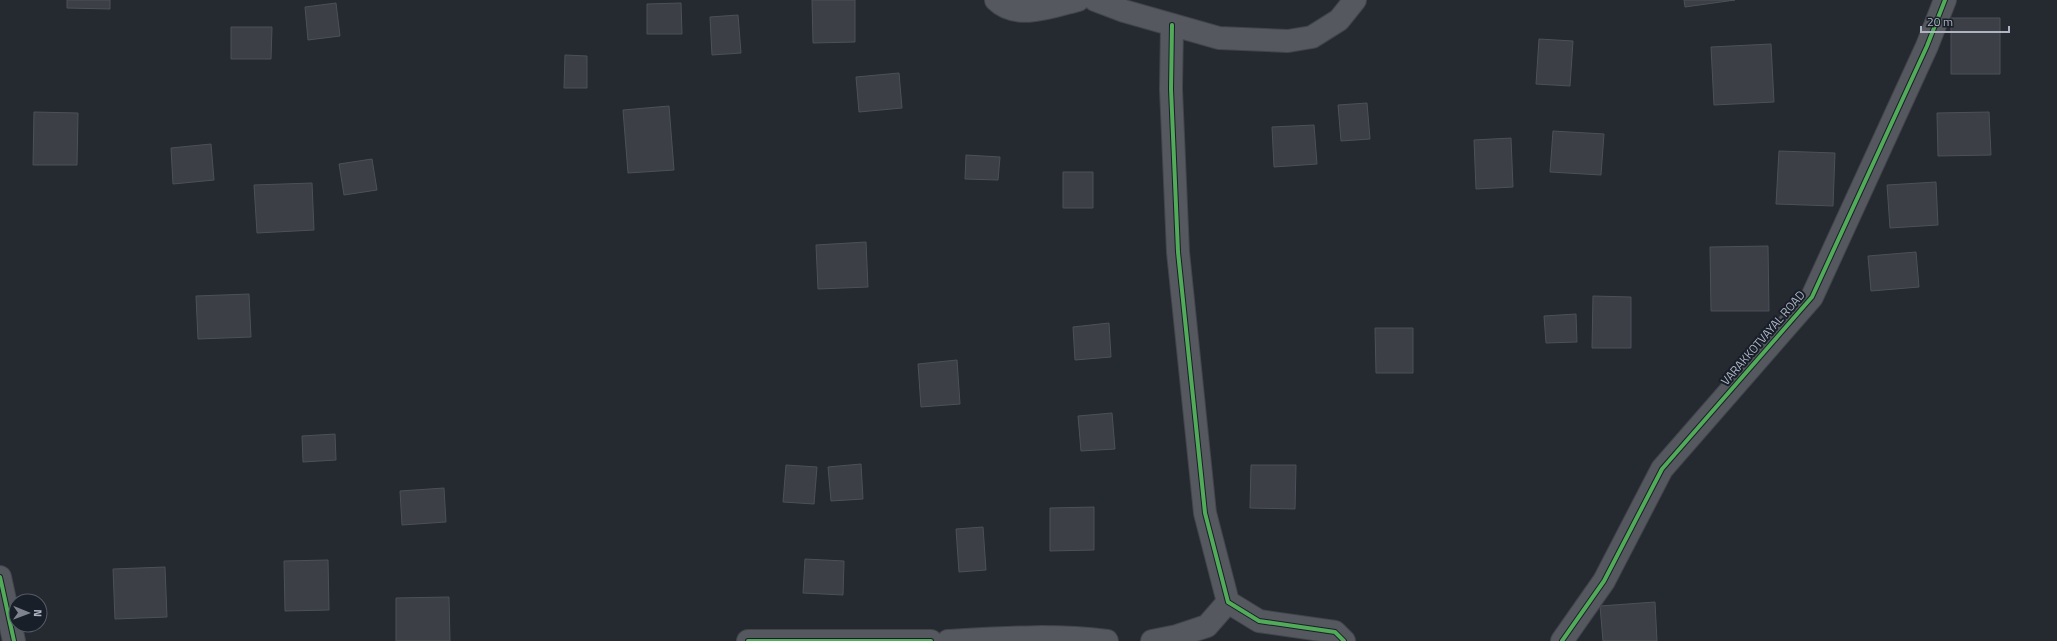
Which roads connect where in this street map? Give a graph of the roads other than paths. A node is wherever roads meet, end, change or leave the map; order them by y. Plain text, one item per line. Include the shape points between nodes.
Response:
1 (996, 0) edge
2 (1078, 0) edge
3 (1095, 0) edge
4 (1355, 0) edge
5 (1945, 0) edge
6 (1172, 25) junction
7 (0, 577) edge
8 (1228, 602) junction
9 (1073, 639) edge
10 (14, 641) edge
11 (748, 641) edge
12 (931, 641) edge
13 (948, 641) edge
14 (1107, 641) edge
15 (1152, 641) edge
16 (1344, 641) edge
17 (1562, 641) edge

1 - 2 street via 1015,11 1036,10
3 - 6 street
4 - 6 street via 1339,20 1312,37 1288,41 1219,38
5 - 17 street, VARAKKOTVAYAL ROAD via 1927,46 1812,297 1662,469 1604,581
6 - 8 street via 1171,90 1179,260 1205,513
7 - 10 street
8 - 15 street via 1207,626
8 - 16 street via 1260,621 1335,632
9 - 13 street via 1015,637
9 - 14 street
11 - 12 street

